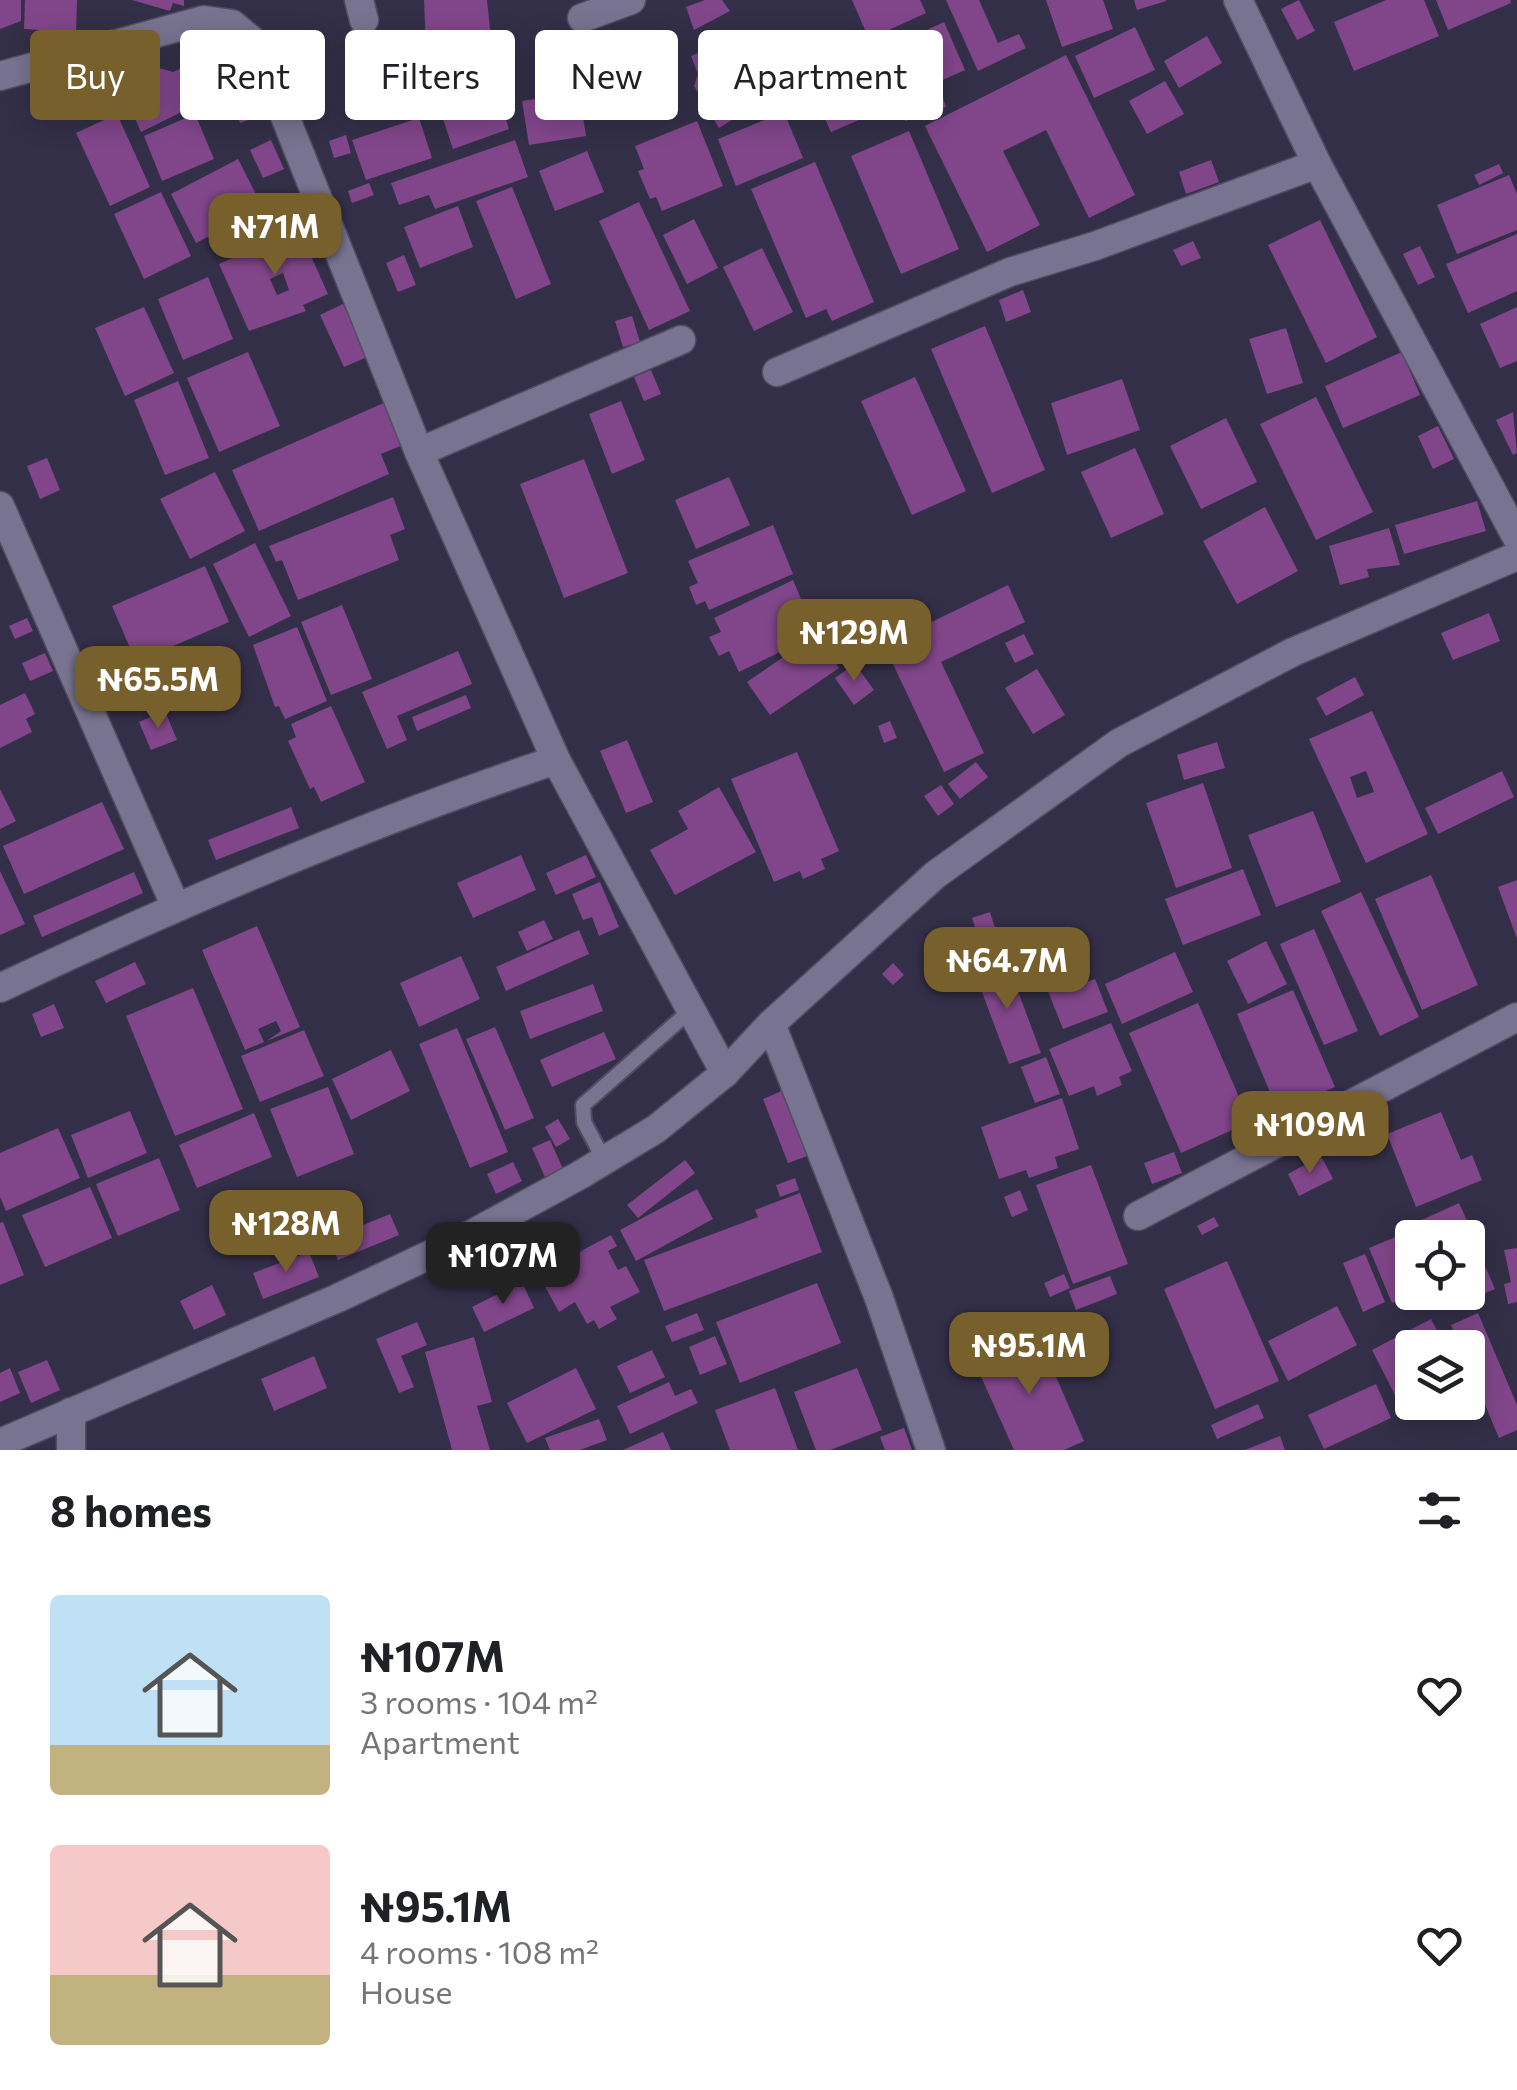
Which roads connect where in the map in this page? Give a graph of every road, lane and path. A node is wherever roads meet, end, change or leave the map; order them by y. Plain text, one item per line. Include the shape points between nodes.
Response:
1 (631, 0) edge
2 (1238, 0) edge
3 (582, 18) dead end
4 (0, 76) edge
5 (1317, 164) junction
6 (681, 340) dead end
7 (777, 372) dead end
8 (419, 452) junction
9 (0, 506) edge
10 (1517, 538) edge
11 (1517, 556) edge
12 (556, 760) junction
13 (175, 905) junction
14 (0, 988) edge
15 (690, 1010) junction
16 (1517, 1017) edge
17 (771, 1024) junction
18 (725, 1074) junction
19 (604, 1160) junction
20 (1138, 1216) dead end
21 (72, 1412) junction
22 (0, 1442) edge
23 (71, 1450) edge
24 (930, 1450) edge

1 - 3 street
2 - 5 street
4 - 8 street via 204,20 244,32 268,67
5 - 7 street via 1010,272
5 - 10 street
6 - 8 street
8 - 12 street
9 - 13 street
11 - 17 street via 1293,652 1119,743 935,875
12 - 13 street via 370,825
12 - 15 street
13 - 14 street
15 - 18 street
15 - 19 lane via 583,1105 584,1122
16 - 20 street
17 - 18 street
17 - 24 street
18 - 19 street
19 - 21 street via 461,1240
21 - 22 street
21 - 23 street

